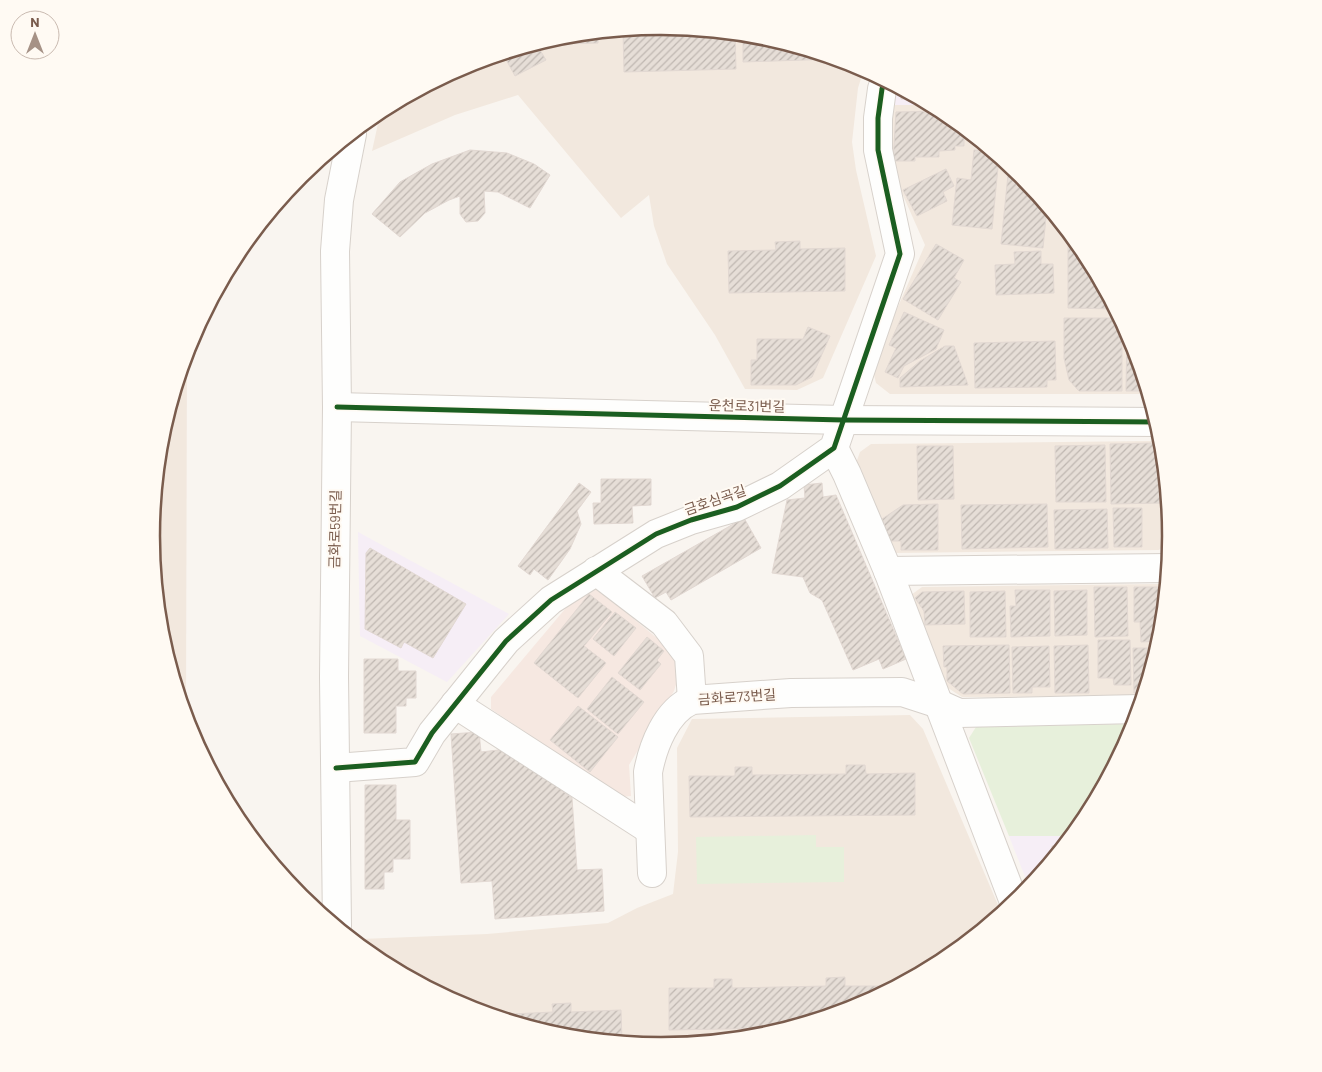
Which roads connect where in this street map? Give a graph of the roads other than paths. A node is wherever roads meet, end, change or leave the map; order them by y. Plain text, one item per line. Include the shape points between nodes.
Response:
1 (883, 87) edge
2 (350, 144) edge
3 (337, 407) junction
4 (842, 420) junction
5 (1148, 422) edge
6 (834, 448) junction
7 (1161, 568) edge
8 (596, 571) junction
9 (888, 571) junction
10 (692, 700) junction
11 (455, 704) junction
12 (939, 704) junction
13 (1131, 709) edge
14 (336, 768) junction
15 (650, 830) junction
16 (652, 873) dead end
17 (1011, 894) edge
18 (337, 918) edge

1 - 4 street via 878,150 900,254
2 - 3 street, 금화로59번길 via 339,200 336,251
3 - 4 street, 운천로31번길
3 - 14 street, 금화로59번길
4 - 5 street, 운천로31번길
4 - 6 street
6 - 8 street, 금호심곡길 via 780,486 737,507 656,534
6 - 9 street
7 - 9 street
8 - 10 street via 664,624 689,656
8 - 11 street, 금호심곡길 via 551,600 506,641
9 - 12 street
10 - 12 street, 금화로73번길 via 791,693 902,692
10 - 15 street, 금화로73번길 via 672,714 651,757 648,772
11 - 14 street, 금호심곡길 via 415,762
11 - 15 street
12 - 13 street, 금화로73번길 via 959,713
12 - 17 street
14 - 18 street, 금화로59번길
15 - 16 street, 금화로73번길

